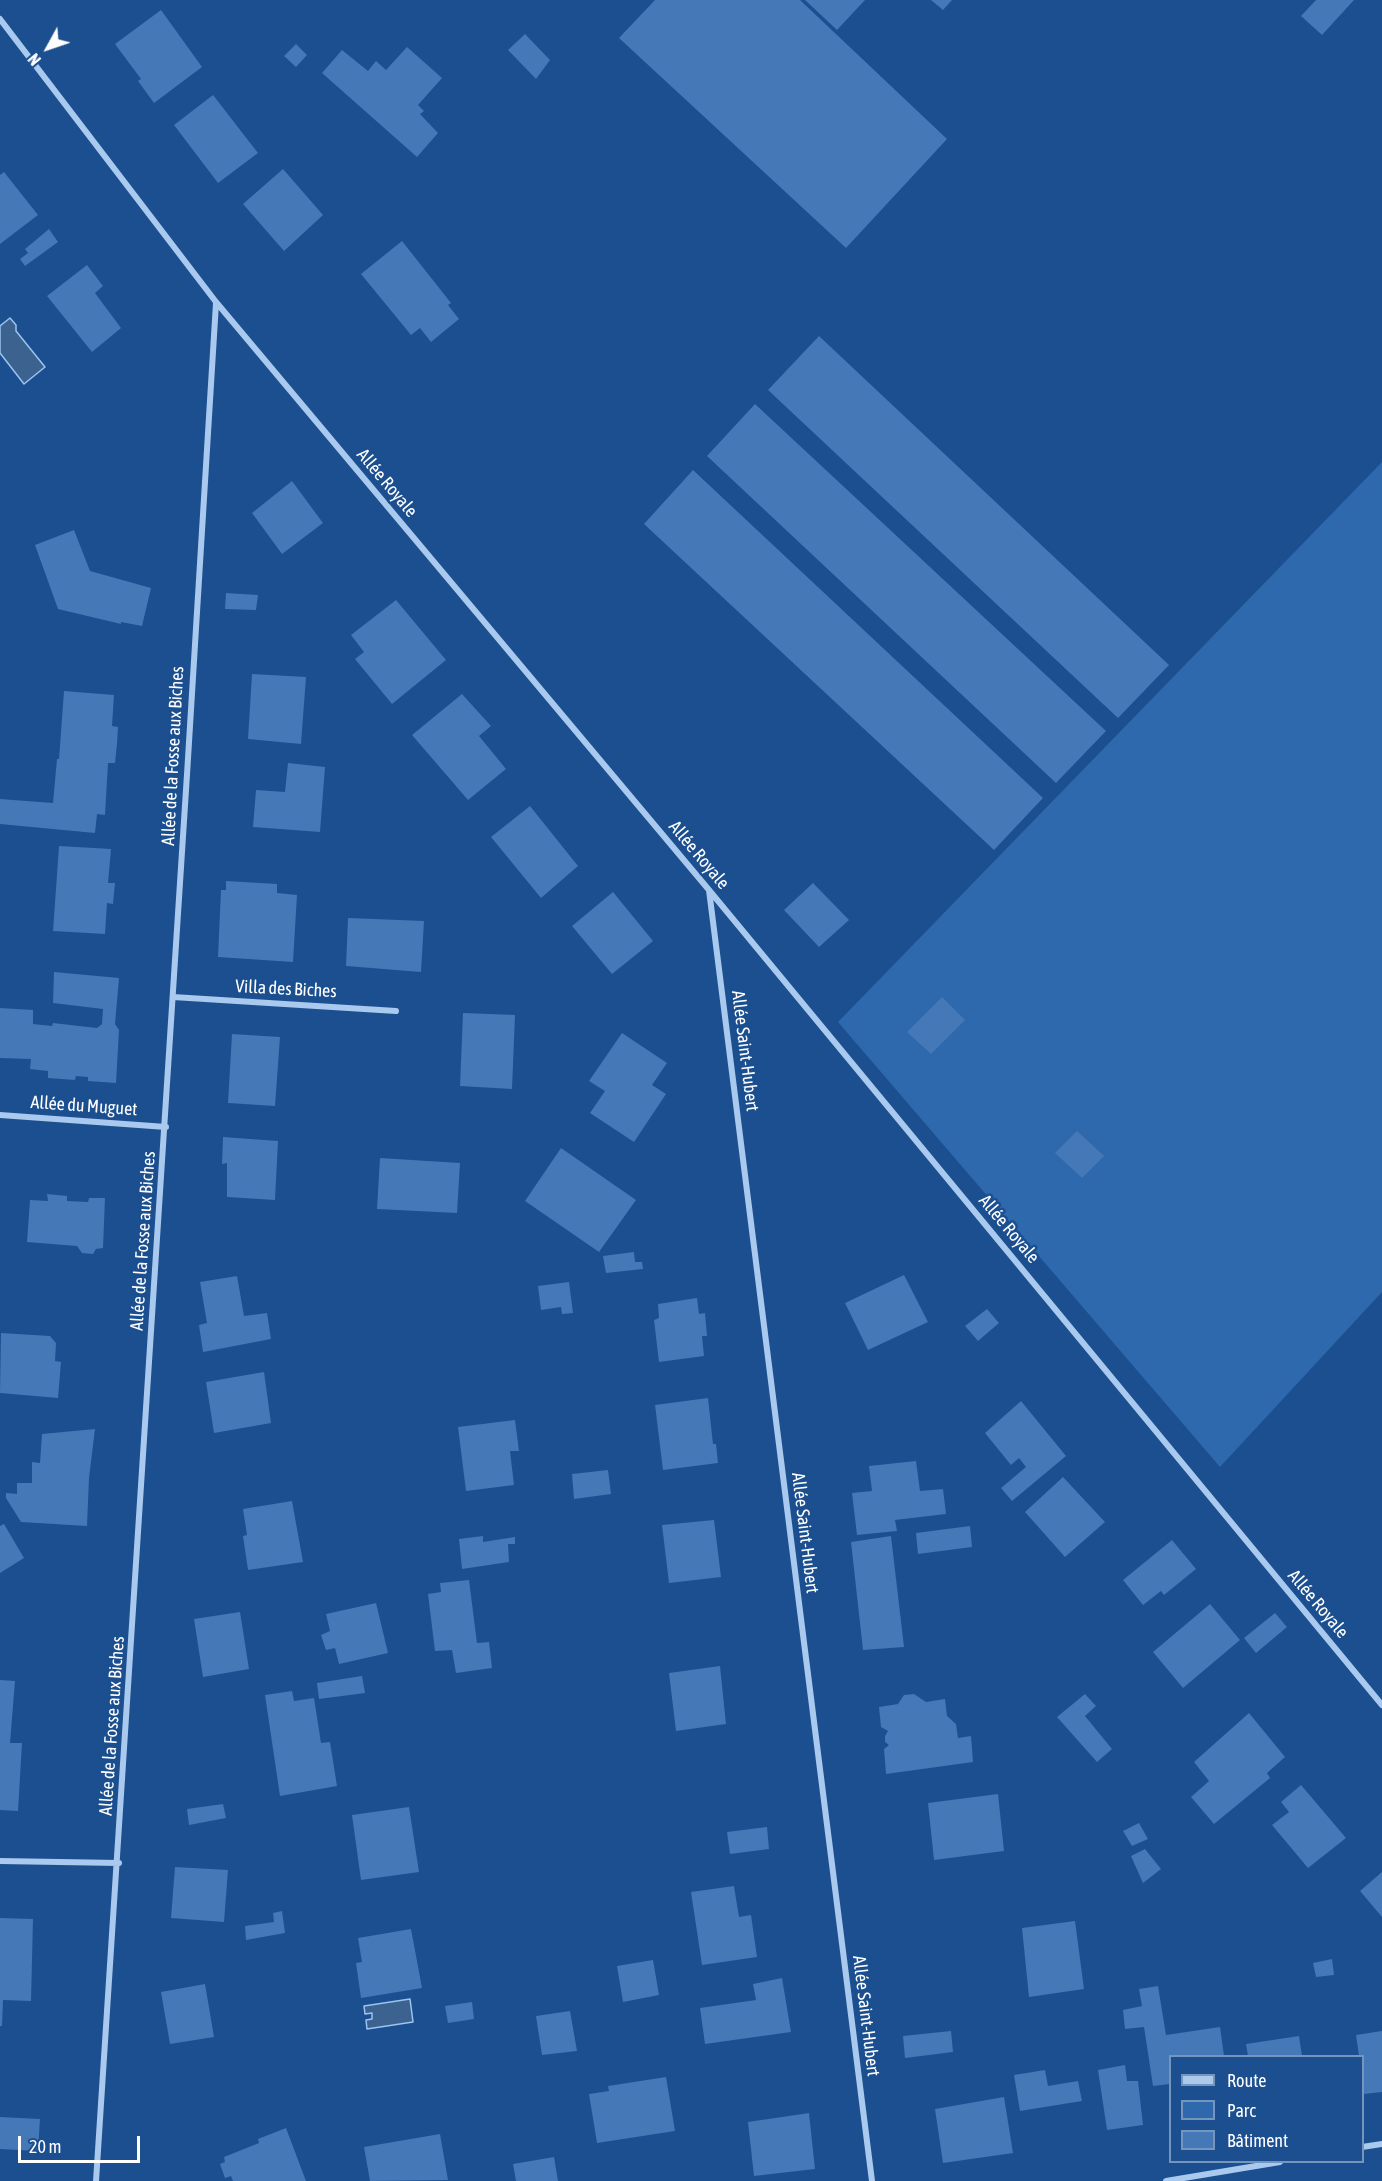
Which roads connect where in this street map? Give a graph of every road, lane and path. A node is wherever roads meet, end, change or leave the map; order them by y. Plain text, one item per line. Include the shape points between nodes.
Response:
1 (0, 19) edge
2 (216, 302) junction
3 (709, 890) junction
4 (173, 998) junction
5 (396, 1011) dead end
6 (0, 1115) edge
7 (166, 1127) junction
8 (1382, 1705) edge
9 (0, 1861) edge
10 (119, 1863) junction
11 (1382, 2144) edge
12 (1364, 2147) edge
13 (1274, 2163) edge
14 (96, 2181) edge
15 (872, 2181) edge
16 (1166, 2181) edge

1 - 2 street, Allée Royale
2 - 3 street, Allée Royale
2 - 4 street, Allée de la Fosse aux Biches
3 - 8 street, Allée Royale
3 - 15 street, Allée Saint-Hubert
4 - 5 street, Villa des Biches
4 - 7 street, Allée de la Fosse aux Biches
6 - 7 street, Allée du Muguet
7 - 10 street, Allée de la Fosse aux Biches
9 - 10 street
10 - 14 street, Allée de la Fosse aux Biches
11 - 12 street
13 - 16 street

